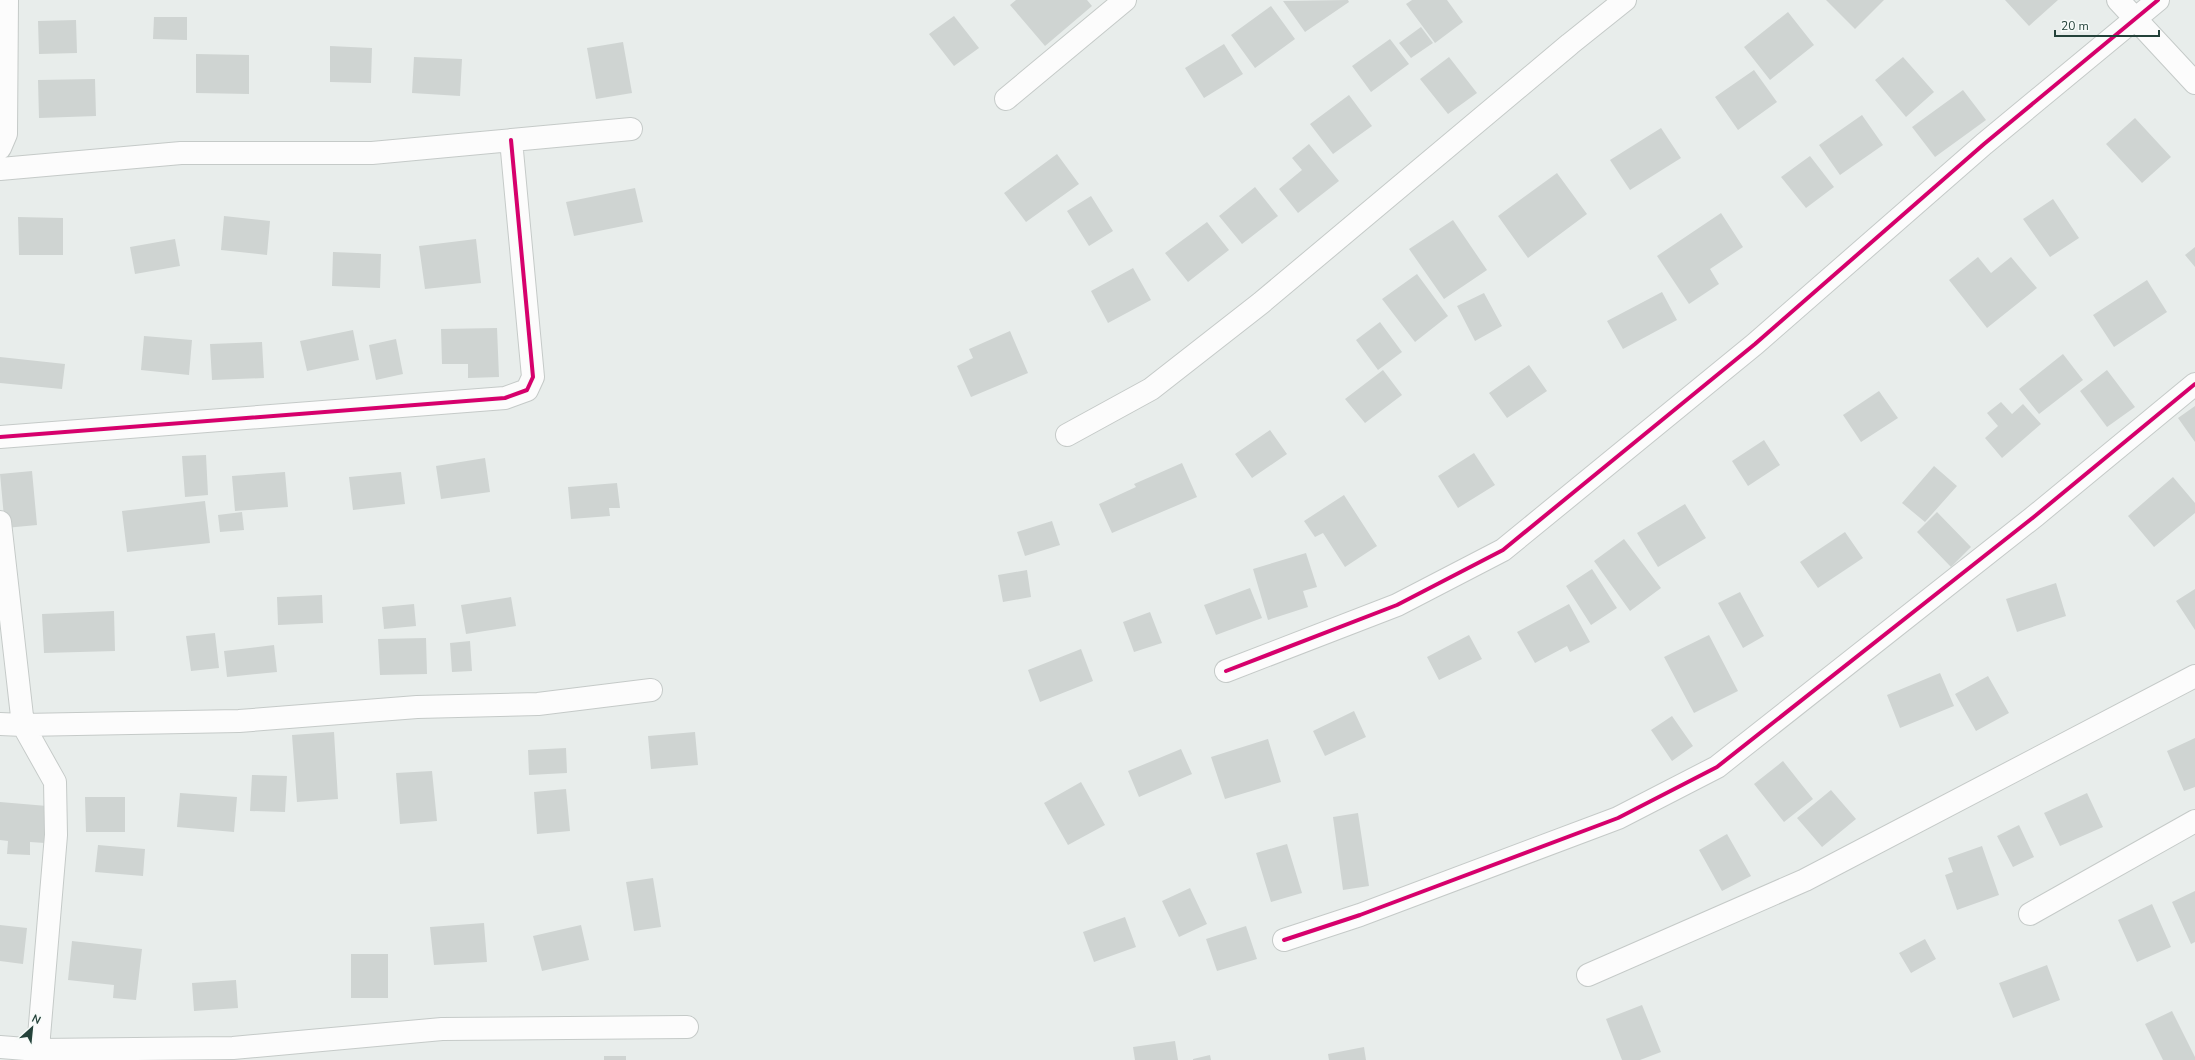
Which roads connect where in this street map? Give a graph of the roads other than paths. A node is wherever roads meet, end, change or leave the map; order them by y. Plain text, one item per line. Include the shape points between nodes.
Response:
1 (7, 0) edge
2 (1125, 0) edge
3 (1625, 0) edge
4 (2118, 0) edge
5 (2158, 0) edge
6 (2135, 18) junction
7 (2195, 83) edge
8 (1006, 99) dead end
9 (631, 129) dead end
10 (511, 140) junction
11 (0, 148) edge
12 (0, 169) edge
13 (2195, 384) edge
14 (1067, 436) dead end
15 (0, 437) edge
16 (0, 522) edge
17 (1226, 671) dead end
18 (2195, 676) edge
19 (650, 690) dead end
20 (0, 724) edge
21 (23, 725) junction
22 (2195, 821) edge
23 (2030, 914) dead end
24 (1284, 940) dead end
25 (1588, 975) dead end
26 (687, 1027) dead end
27 (0, 1047) edge
28 (38, 1055) edge

1 - 11 street via 6,134
2 - 8 street
3 - 14 street via 1261,303 1151,389
4 - 6 street
5 - 6 street
6 - 7 street
6 - 17 street via 1984,144 1755,344 1502,550 1397,605
9 - 10 street
10 - 12 street via 372,153 181,153
10 - 15 street via 533,377 527,390 505,398
13 - 24 street via 2035,516 1717,767 1618,818 1360,915
16 - 21 street
18 - 25 street via 1805,880
19 - 21 street via 538,704 417,707 239,721
20 - 21 street
21 - 28 street via 55,782 56,835
22 - 23 street
26 - 28 street via 442,1029 233,1048
27 - 28 street

